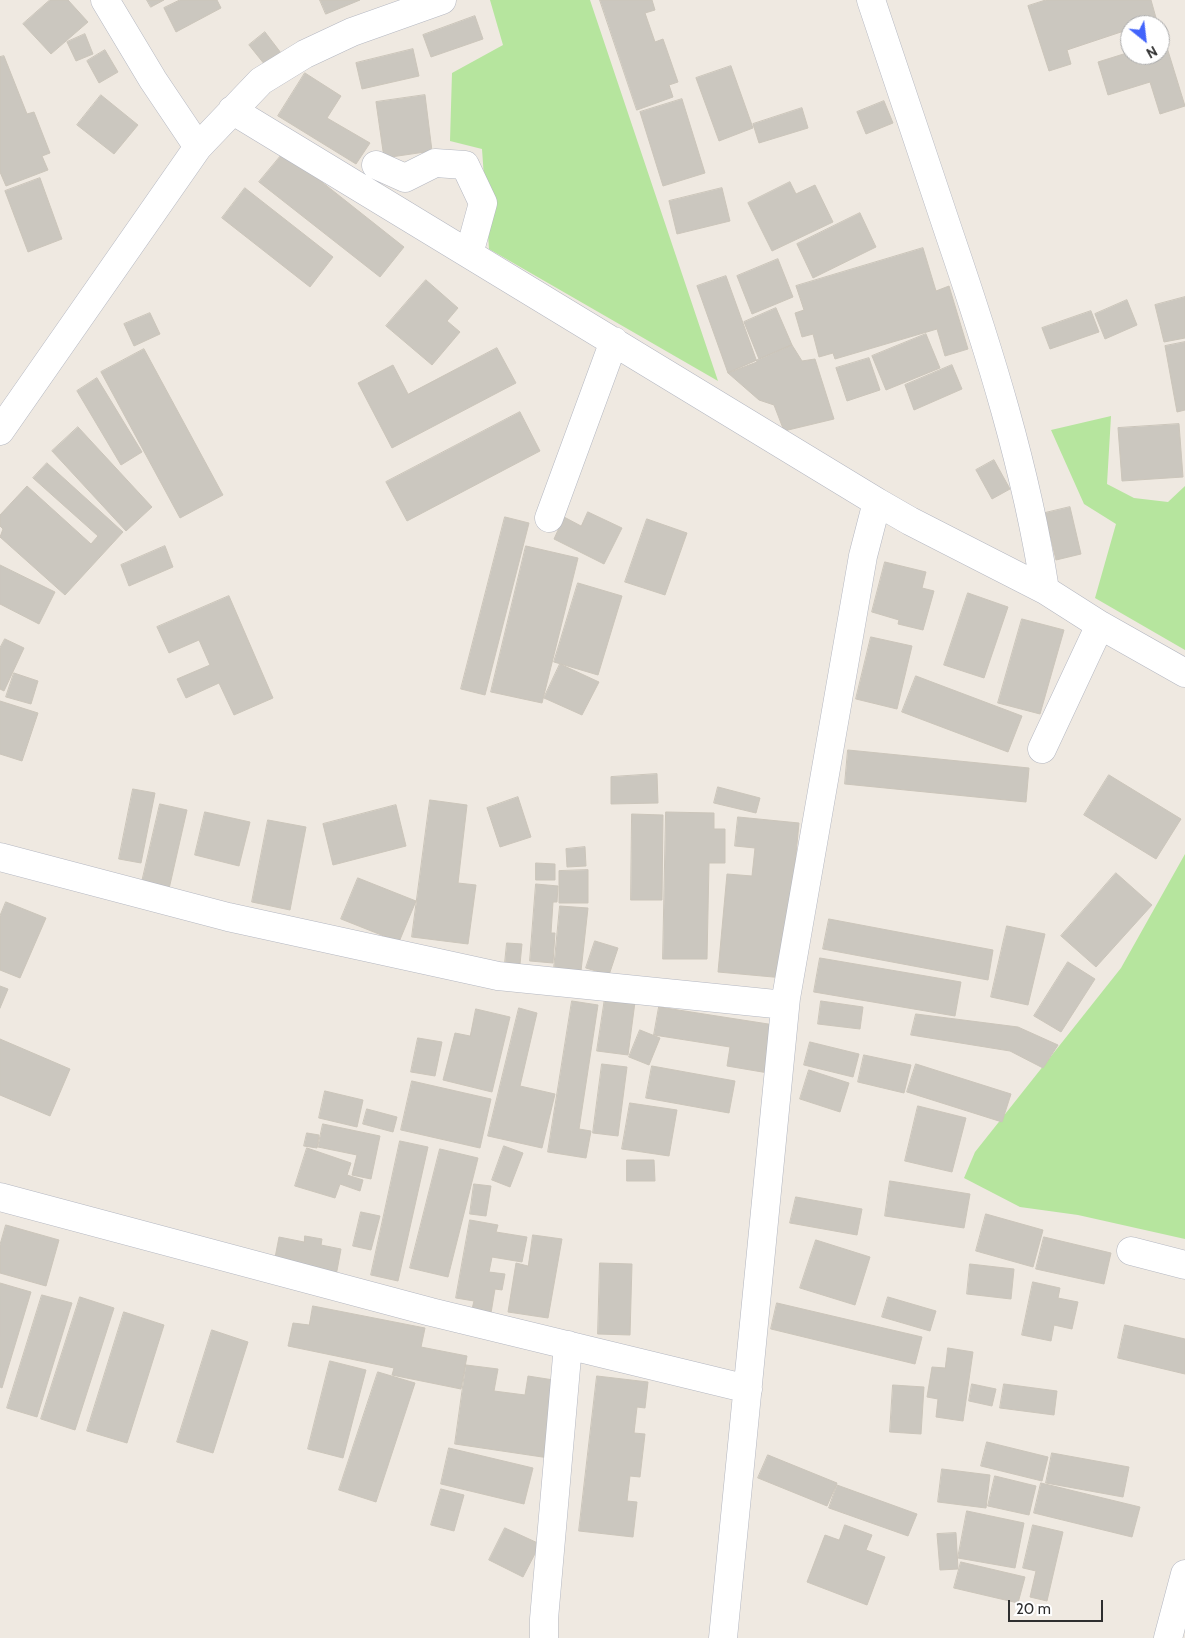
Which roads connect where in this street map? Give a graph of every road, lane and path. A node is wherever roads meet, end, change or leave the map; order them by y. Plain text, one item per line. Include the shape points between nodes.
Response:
1 (106, 0) edge
2 (442, 0) edge
3 (871, 0) edge
4 (232, 110) junction
5 (198, 147) junction
6 (376, 165) dead end
7 (469, 254) junction
8 (614, 342) junction
9 (0, 431) edge
10 (877, 502) junction
11 (549, 518) dead end
12 (1045, 590) junction
13 (1100, 625) junction
14 (1185, 673) edge
15 (1042, 749) dead end
16 (0, 857) edge
17 (786, 1005) junction
18 (0, 1197) edge
19 (1131, 1250) dead end
20 (1185, 1265) edge
21 (568, 1345) junction
22 (748, 1389) junction
23 (1185, 1574) edge
24 (544, 1638) edge
25 (723, 1638) edge
26 (1168, 1638) edge

1 - 5 street via 153,80
2 - 4 street via 352,32 305,54 261,81
3 - 12 street via 986,343 1017,454
4 - 5 street
4 - 7 street
5 - 9 street
6 - 7 street via 405,178 435,163 465,164 483,202
7 - 8 street
8 - 10 street
8 - 11 street
10 - 12 street
10 - 17 street via 863,556
12 - 13 street
13 - 14 street
13 - 15 street
16 - 17 street via 228,917 498,976
17 - 22 street
18 - 21 street via 431,1312
19 - 20 street
21 - 22 street
21 - 24 street
22 - 25 street
23 - 26 street

